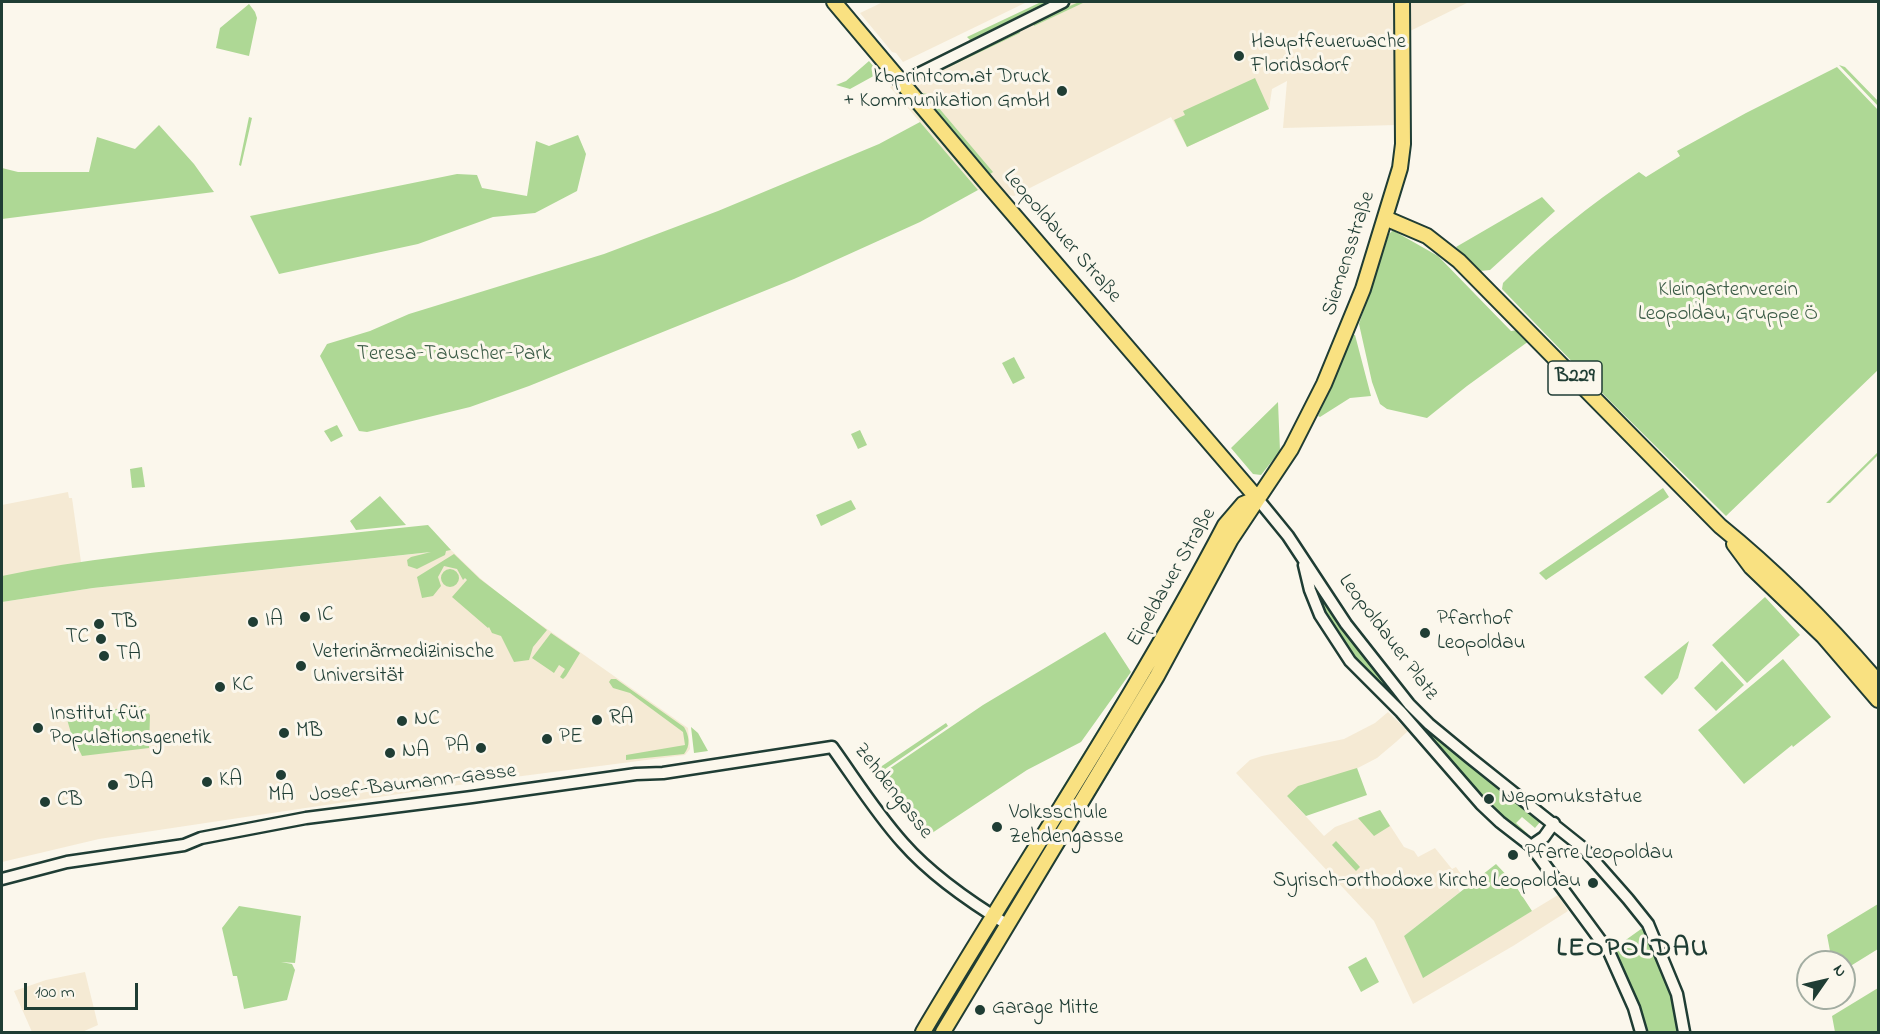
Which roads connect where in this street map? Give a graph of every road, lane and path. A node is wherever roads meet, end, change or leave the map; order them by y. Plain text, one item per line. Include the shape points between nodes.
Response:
1 (834, 2) edge
2 (1063, 2) edge
3 (1402, 2) edge
4 (902, 82) junction
5 (1385, 218) junction
6 (1257, 498) junction
7 (1720, 526) junction
8 (1303, 561) junction
9 (1878, 682) edge
10 (1878, 700) edge
11 (832, 747) joint
12 (1554, 824) junction
13 (1531, 846) junction
14 (2, 879) edge
15 (994, 916) junction
16 (1008, 925) junction
17 (923, 1032) edge
18 (943, 1032) edge
19 (1641, 1032) edge
20 (1684, 1032) edge

1 - 4 main road, Leopoldauer Straße
2 - 4 street
3 - 5 main road, Siemensstraße via 1403,144
4 - 6 main road, Leopoldauer Straße
5 - 6 main road, Siemensstraße via 1363,289 1324,384 1291,449
5 - 7 main road, B229 via 1426,236 1459,261
6 - 8 street, Leopoldauer Platz
6 - 15 main road, Eipeldauer Straße via 1243,504 1226,525 1146,667
6 - 16 main road, Eipeldauer Straße via 1157,676
7 - 9 main road, B229 via 1759,558 1832,630
7 - 10 main road, B229 via 1751,567 1823,636
8 - 12 street, Leopoldauer Platz via 1409,704
8 - 13 street, Leopoldauer Platz via 1320,615 1350,661 1401,712 1481,804
11 - 14 street, Josef-Baumann-Gasse via 663,774 636,774 306,818 201,838 184,845 67,862
11 - 15 street, Zehdengasse via 903,843 965,897
12 - 13 street
12 - 20 street, Leopoldauer Platz via 1583,848 1648,924 1677,994
13 - 19 street, Leopoldauer Platz via 1609,952
15 - 16 street, Zehdengasse
15 - 17 main road, Eipeldauer Straße
16 - 18 main road, Eipeldauer Straße

